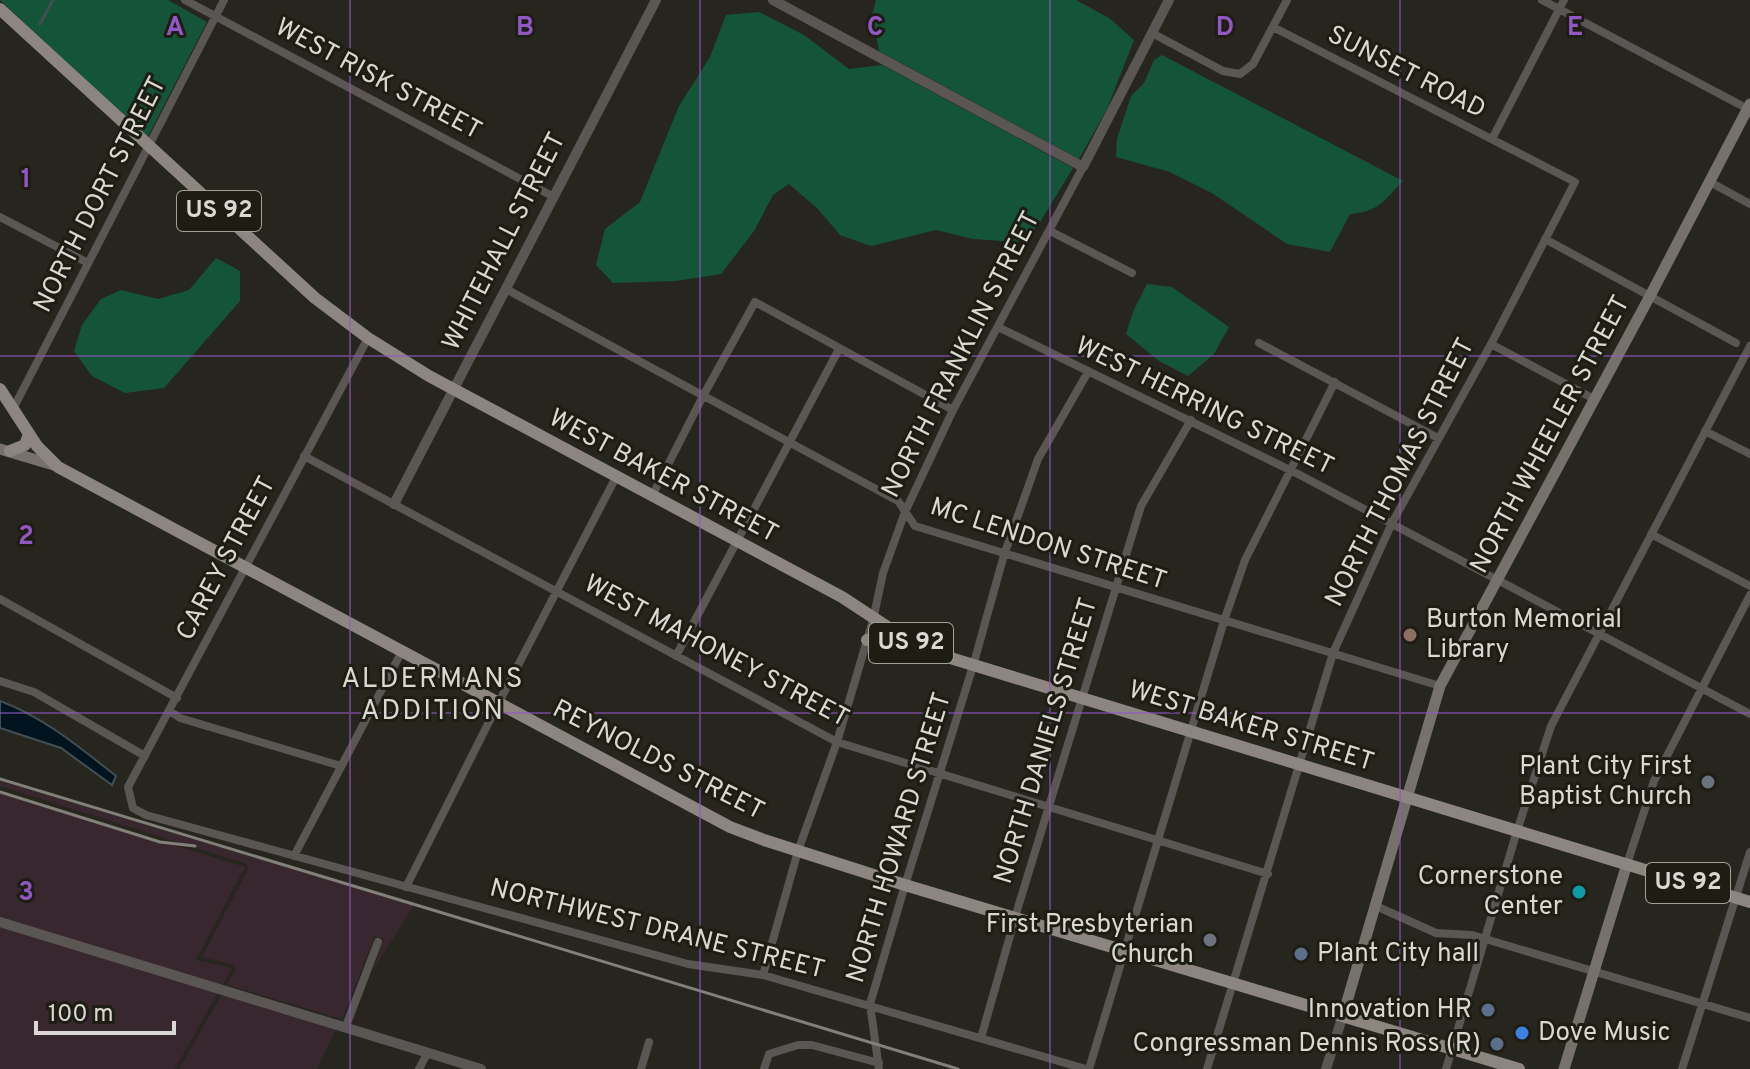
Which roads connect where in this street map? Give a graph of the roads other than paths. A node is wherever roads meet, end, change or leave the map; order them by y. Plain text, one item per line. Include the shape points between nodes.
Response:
1 (185, 0) edge
2 (224, 0) edge
3 (656, 0) edge
4 (1169, 0) edge
5 (1287, 0) edge
6 (1542, 0) edge
7 (1564, 0) edge
8 (779, 1) edge
9 (0, 9) edge
10 (1560, 9) junction
11 (215, 16) junction
12 (1273, 27) junction
13 (1152, 33) junction
14 (1749, 106) edge
15 (1492, 139) junction
16 (148, 146) junction
17 (1083, 167) junction
18 (1575, 182) joint
19 (1710, 182) junction
20 (552, 196) junction
21 (1750, 204) edge
22 (0, 217) edge
23 (1050, 231) junction
24 (1545, 239) junction
25 (88, 263) junction
26 (1132, 273) dead end
27 (506, 289) junction
28 (1650, 296) junction
29 (998, 327) junction
30 (368, 338) junction
31 (1259, 343) dead end
32 (1736, 343) dead end
33 (1491, 344) junction
34 (1750, 346) edge
35 (839, 349) junction
36 (1088, 372) junction
37 (1335, 382) junction
38 (0, 389) edge
39 (454, 390) junction
40 (703, 396) junction
41 (1594, 399) junction
42 (13, 409) junction
43 (953, 410) junction
44 (1191, 420) junction
45 (1705, 431) junction
46 (29, 434) junction
47 (1438, 438) junction
48 (788, 443) junction
49 (5, 450) edge
50 (1750, 454) edge
51 (304, 456) junction
52 (58, 467) junction
53 (1291, 470) junction
54 (616, 477) junction
55 (652, 496) junction
56 (394, 504) junction
57 (905, 512) junction
58 (1392, 523) junction
59 (1651, 534) junction
60 (736, 541) junction
61 (1004, 555) junction
62 (246, 567) junction
63 (1498, 579) junction
64 (1750, 586) edge
65 (1115, 588) junction
66 (557, 591) junction
67 (1750, 595) edge
68 (0, 599) edge
69 (873, 620) junction
70 (1224, 621) junction
71 (1598, 633) junction
72 (867, 640) junction
73 (921, 649) junction
74 (402, 651) junction
75 (1333, 653) junction
76 (676, 656) junction
77 (973, 666) junction
78 (0, 681) edge
79 (1440, 686) junction
80 (1701, 688) junction
81 (177, 698) junction
82 (1082, 699) junction
83 (499, 702) junction
84 (170, 711) junction
85 (1750, 714) edge
86 (1191, 732) junction
87 (837, 742) junction
88 (145, 756) junction
89 (341, 766) junction
90 (1300, 766) junction
91 (940, 774) junction
92 (1408, 798) junction
93 (130, 801) joint
94 (1049, 807) junction
95 (1517, 831) junction
96 (1158, 841) junction
97 (798, 851) junction
98 (1750, 852) edge
99 (294, 856) junction
100 (1627, 864) junction
101 (1268, 874) junction
102 (905, 885) junction
103 (406, 887) junction
104 (1736, 898) junction
105 (1750, 902) edge
106 (1376, 906) junction
107 (1014, 918) junction
108 (0, 922) edge
109 (1484, 939) junction
110 (378, 942) dead end
111 (1124, 952) junction
112 (1594, 972) junction
113 (763, 975) junction
114 (1232, 984) junction
115 (870, 1004) junction
116 (1701, 1004) junction
117 (1343, 1015) junction
118 (1750, 1018) edge
119 (346, 1026) junction
120 (981, 1038) junction
121 (649, 1042) dead end
122 (1452, 1048) junction
123 (428, 1052) junction
124 (879, 1066) edge
125 (419, 1069) edge
126 (481, 1069) edge
127 (641, 1069) edge
128 (764, 1069) edge
129 (1087, 1069) edge
130 (1207, 1069) edge
131 (1326, 1069) edge
132 (1446, 1069) edge
133 (1519, 1069) edge
134 (1564, 1069) edge
135 (1682, 1069) edge

1 - 11 street, WEST RISK STREET
2 - 11 street, NORTH DORT STREET
3 - 20 street, WHITEHALL STREET
4 - 13 street, NORTH FRANKLIN STREET
5 - 12 street
6 - 10 street
7 - 10 street
8 - 17 street
9 - 16 main road, WEST BAKER STREET / US 92
10 - 14 street
10 - 15 street
11 - 16 street, NORTH DORT STREET
11 - 20 street, WEST RISK STREET
12 - 13 street via 1253,64 1240,74 1223,71
12 - 15 street, SUNSET ROAD
13 - 17 street, NORTH FRANKLIN STREET
14 - 19 main road, NORTH WHEELER STREET
15 - 18 street, SUNSET ROAD
16 - 25 street, NORTH DORT STREET
16 - 30 main road, WEST BAKER STREET / US 92 via 288,275
17 - 23 street, NORTH FRANKLIN STREET
18 - 24 street, NORTH THOMAS STREET
19 - 21 street
19 - 28 main road, NORTH WHEELER STREET
20 - 27 street, WHITEHALL STREET
22 - 25 street
23 - 26 street
23 - 29 street, NORTH FRANKLIN STREET
24 - 28 street
24 - 33 street, NORTH THOMAS STREET
25 - 42 street, NORTH DORT STREET
27 - 39 street, WHITEHALL STREET
27 - 40 street, MC LENDON STREET
28 - 32 street
28 - 41 main road, NORTH WHEELER STREET
29 - 36 street, WEST HERRING STREET
29 - 43 street, NORTH FRANKLIN STREET
30 - 39 main road, WEST BAKER STREET / US 92
30 - 51 street, CAREY STREET
31 - 37 street
33 - 41 street
33 - 47 street, NORTH THOMAS STREET
34 - 45 street
35 - 40 street via 755,302
35 - 43 street
35 - 48 street
36 - 44 street, WEST HERRING STREET
36 - 61 street, NORTH HOWARD STREET via 1038,459
37 - 47 street
37 - 53 street
38 - 42 main road
39 - 54 main road, WEST BAKER STREET / US 92
39 - 56 street, WHITEHALL STREET
40 - 48 street, MC LENDON STREET
40 - 55 street
41 - 63 main road, NORTH WHEELER STREET
42 - 46 main road
43 - 57 street, NORTH FRANKLIN STREET
44 - 53 street, WEST HERRING STREET
44 - 65 street, NORTH DANIELS STREET via 1141,506
45 - 50 street
45 - 59 street
46 - 49 main road via 25,445
46 - 52 main road
47 - 58 street, NORTH THOMAS STREET
48 - 57 street, MC LENDON STREET via 898,501
48 - 60 street
49 - 52 main road, REYNOLDS STREET
51 - 56 street, WEST MAHONEY STREET
51 - 62 street, CAREY STREET
52 - 62 main road, REYNOLDS STREET
53 - 58 street, WEST HERRING STREET
53 - 70 street via 1245,560
54 - 55 main road, WEST BAKER STREET / US 92
54 - 66 street
55 - 60 main road, WEST BAKER STREET / US 92
56 - 66 street, WEST MAHONEY STREET
57 - 61 street, MC LENDON STREET via 915,526
57 - 69 street, NORTH FRANKLIN STREET
58 - 63 street, WEST HERRING STREET
58 - 75 street, NORTH THOMAS STREET
59 - 64 street
59 - 71 street
60 - 69 main road, WEST BAKER STREET / US 92 via 842,597
60 - 76 street
61 - 65 street, MC LENDON STREET
61 - 77 street, NORTH HOWARD STREET
62 - 74 main road, REYNOLDS STREET
62 - 81 street, CAREY STREET
63 - 71 street, WEST HERRING STREET
63 - 79 main road, NORTH WHEELER STREET
65 - 70 street, MC LENDON STREET
65 - 82 street, NORTH DANIELS STREET
66 - 76 street, WEST MAHONEY STREET
66 - 83 street
67 - 80 street
68 - 81 street
69 - 72 street, NORTH FRANKLIN STREET
69 - 73 main road, WEST BAKER STREET / US 92
70 - 75 street, MC LENDON STREET
70 - 86 street
71 - 80 street, WEST HERRING STREET
71 - 95 street via 1551,726
72 - 73 main road, US 92 via 878,637
72 - 87 street, NORTH FRANKLIN STREET
73 - 77 main road, WEST BAKER STREET / US 92
74 - 83 main road, REYNOLDS STREET
74 - 89 street
75 - 79 street, MC LENDON STREET
75 - 90 street, NORTH THOMAS STREET
76 - 87 street, WEST MAHONEY STREET
77 - 82 main road, WEST BAKER STREET / US 92
77 - 91 street, NORTH HOWARD STREET
78 - 88 street via 34,692
79 - 92 main road, NORTH WHEELER STREET
80 - 85 street, WEST HERRING STREET
80 - 100 street via 1654,781
81 - 84 street, CAREY STREET
82 - 86 main road, WEST BAKER STREET / US 92
82 - 94 street, NORTH DANIELS STREET
83 - 97 main road, REYNOLDS STREET via 730,827
83 - 103 street
84 - 88 street, CAREY STREET
84 - 89 street
86 - 90 main road, WEST BAKER STREET / US 92
86 - 96 street
87 - 91 street, WEST MAHONEY STREET
87 - 97 street, NORTH FRANKLIN STREET
88 - 93 street, CAREY STREET via 128,787
89 - 99 street
90 - 92 main road, WEST BAKER STREET / US 92
90 - 101 street, NORTH THOMAS STREET
91 - 94 street, WEST MAHONEY STREET
91 - 102 street, NORTH HOWARD STREET
92 - 95 main road, US 92
92 - 106 main road, NORTH WHEELER STREET
93 - 99 street, NORTHWEST DRANE STREET via 146,815
94 - 96 street, WEST MAHONEY STREET
94 - 107 street, NORTH DANIELS STREET
95 - 100 main road, US 92
95 - 109 street
96 - 101 street, WEST MAHONEY STREET
96 - 111 street
97 - 102 main road, REYNOLDS STREET
97 - 113 street, NORTH FRANKLIN STREET
98 - 104 street
99 - 103 street, NORTHWEST DRANE STREET
100 - 104 main road, US 92
100 - 112 main road
101 - 114 street, NORTH THOMAS STREET
102 - 107 main road, REYNOLDS STREET
102 - 115 street, NORTH HOWARD STREET
103 - 113 street, NORTHWEST DRANE STREET via 688,964
104 - 105 main road, US 92
104 - 116 street
106 - 109 street via 1436,933
106 - 117 main road, NORTH WHEELER STREET
107 - 111 main road, REYNOLDS STREET
107 - 120 street, NORTH DANIELS STREET
108 - 119 street
109 - 112 street
109 - 122 street
110 - 119 street
111 - 114 main road, REYNOLDS STREET
111 - 129 street
112 - 116 street
112 - 134 main road
113 - 115 street, NORTHWEST DRANE STREET
114 - 117 main road, REYNOLDS STREET
114 - 130 street, NORTH THOMAS STREET
115 - 120 street, NORTHWEST DRANE STREET
115 - 124 street
116 - 118 street
116 - 135 street
117 - 122 main road, REYNOLDS STREET
117 - 131 street, NORTH WHEELER STREET
119 - 123 street
120 - 129 street, NORTHWEST DRANE STREET
121 - 127 street
122 - 132 street
122 - 133 main road, REYNOLDS STREET
123 - 125 street
123 - 126 street
124 - 128 street via 798,1045 769,1054

